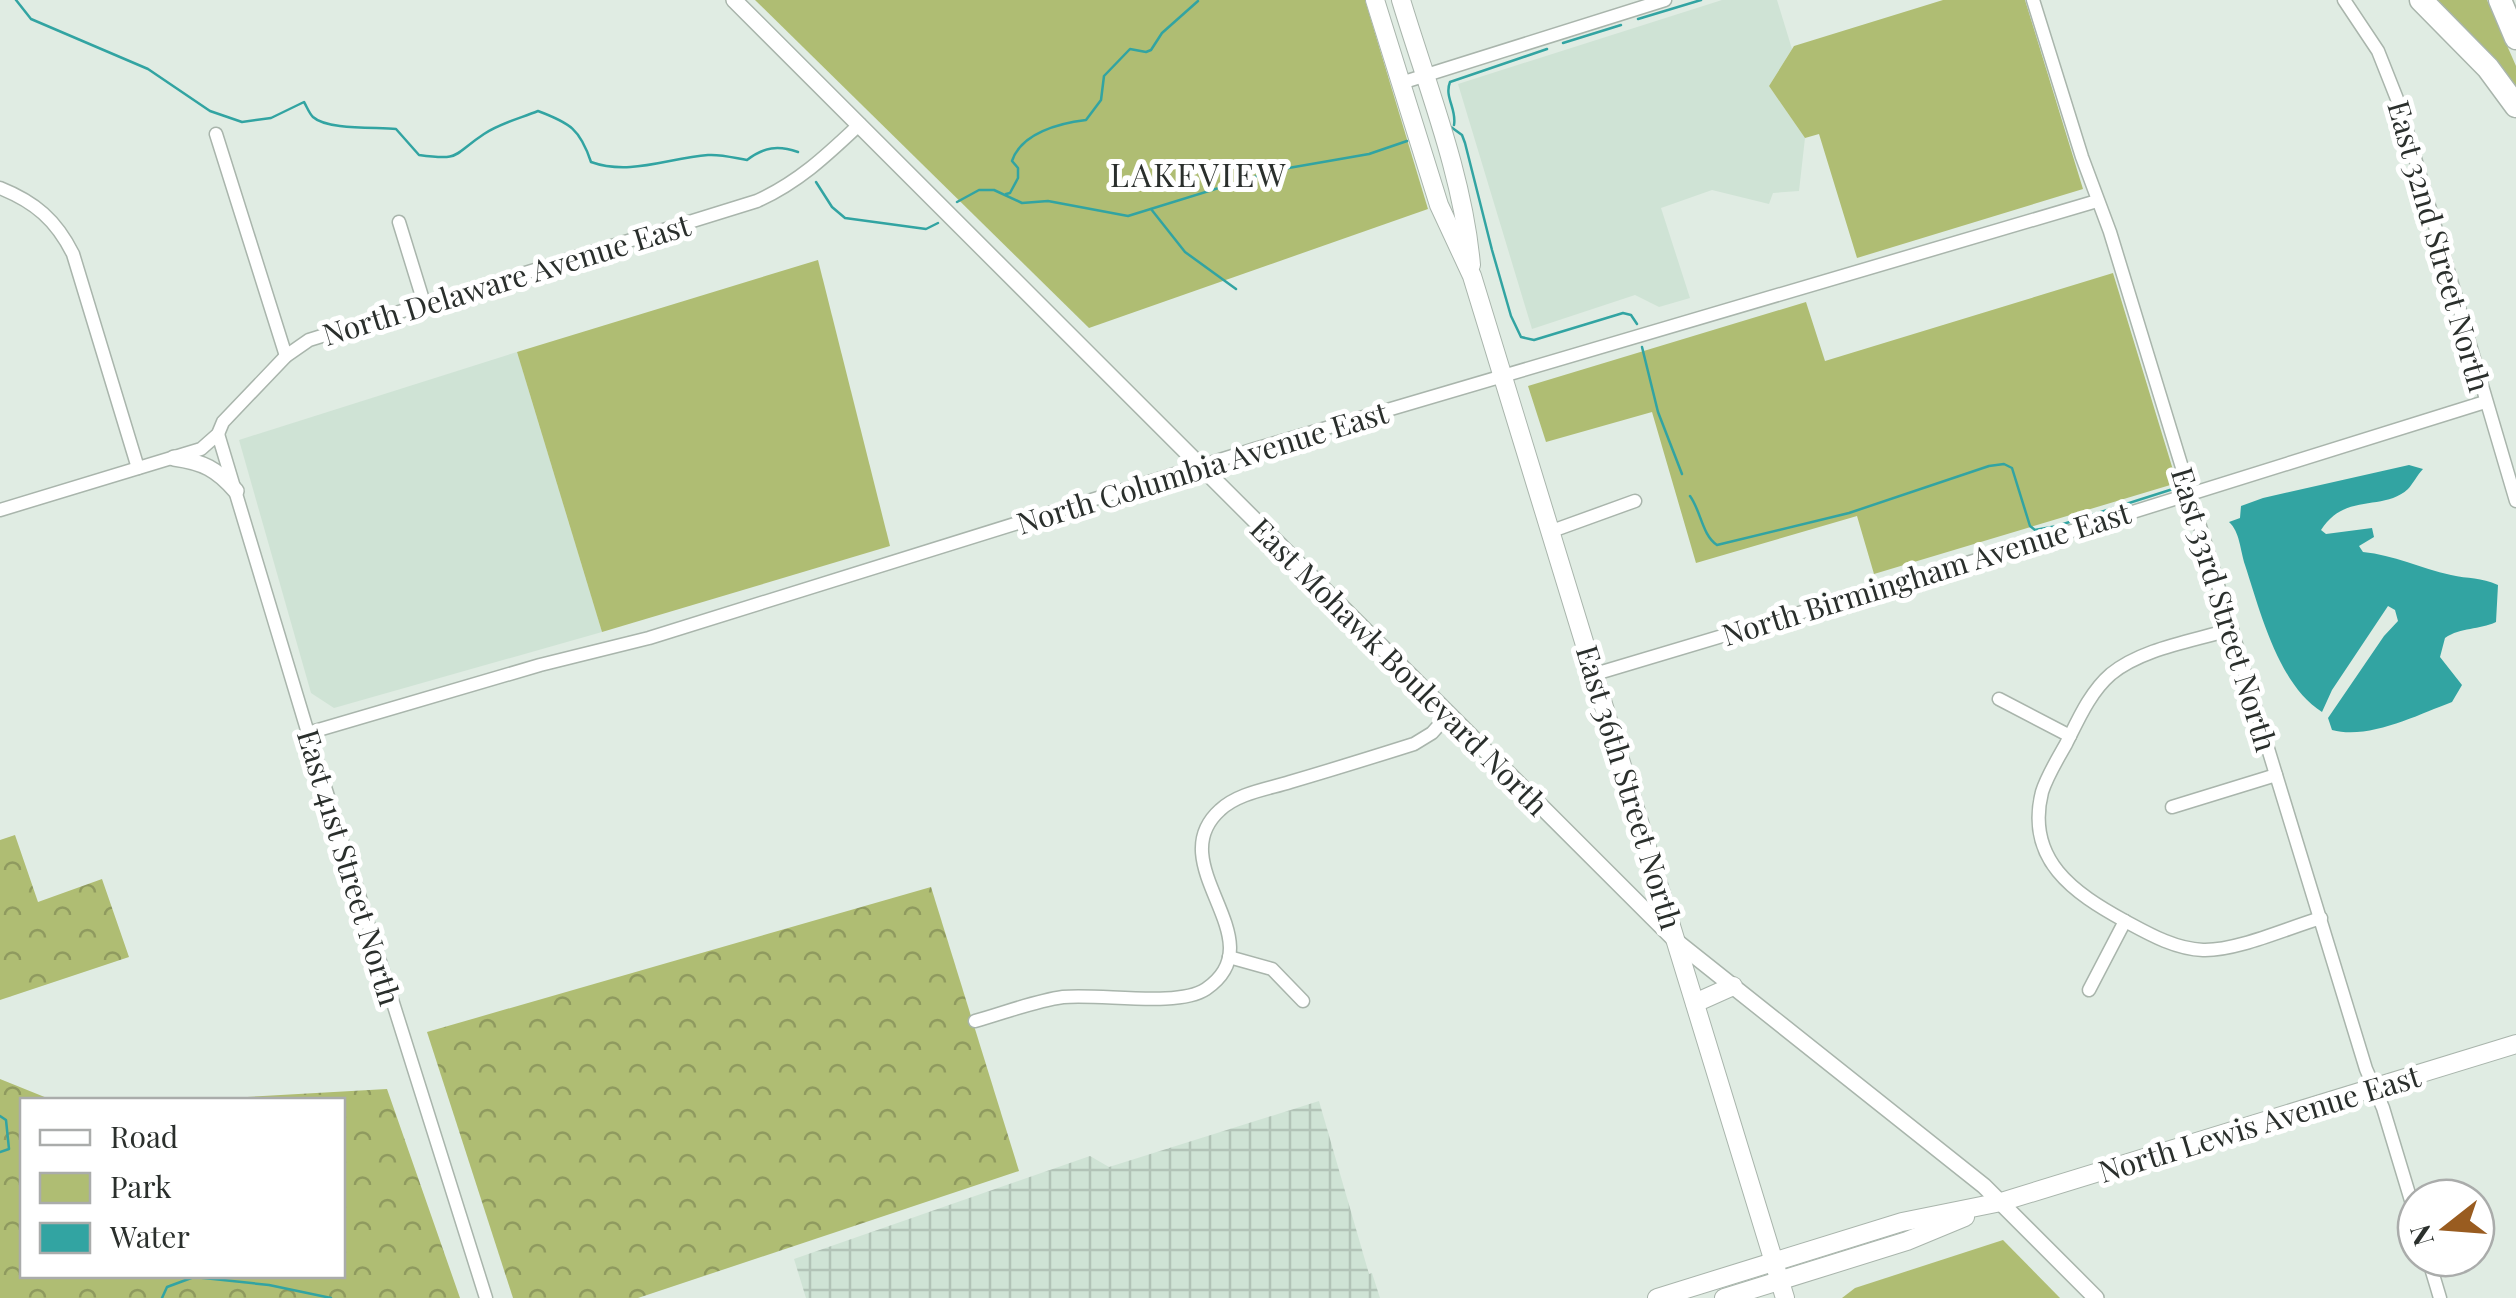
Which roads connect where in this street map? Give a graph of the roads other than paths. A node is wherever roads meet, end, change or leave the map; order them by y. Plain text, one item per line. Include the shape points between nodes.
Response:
1 (734, 0) edge
2 (1375, 0) edge
3 (1401, 0) edge
4 (1665, 0) edge
5 (2034, 0) edge
6 (2344, 0) edge
7 (2421, 0) edge
8 (2500, 0) edge
9 (2516, 38) edge
10 (1424, 76) junction
11 (1401, 83) junction
12 (2516, 106) edge
13 (860, 124) junction
14 (216, 134) dead end
15 (0, 188) edge
16 (2097, 201) junction
17 (399, 222) dead end
18 (1472, 276) junction
19 (424, 303) junction
20 (286, 356) junction
21 (1503, 375) junction
22 (2485, 402) junction
23 (218, 434) junction
24 (174, 458) junction
25 (1200, 466) junction
26 (138, 468) junction
27 (236, 491) junction
28 (2189, 493) junction
29 (1635, 501) dead end
30 (2516, 501) edge
31 (0, 508) edge
32 (1552, 532) junction
33 (2232, 629) junction
34 (1595, 674) junction
35 (1999, 699) dead end
36 (1448, 715) junction
37 (308, 734) junction
38 (2070, 736) junction
39 (2276, 774) junction
40 (2172, 806) dead end
41 (2321, 918) junction
42 (2126, 921) junction
43 (1676, 941) junction
44 (1229, 957) junction
45 (1733, 986) junction
46 (2089, 990) dead end
47 (1303, 1001) dead end
48 (1695, 1003) junction
49 (975, 1021) dead end
50 (2516, 1044) edge
51 (2374, 1088) junction
52 (2403, 1178) edge
53 (2001, 1202) junction
54 (1774, 1262) junction
55 (1782, 1290) edge
56 (486, 1298) edge
57 (1657, 1298) edge
58 (1724, 1298) edge
59 (2096, 1298) edge

1 - 13 street, East Mohawk Boulevard North
2 - 11 main road, East 36th Street North
3 - 10 main road, East 36th Street North
4 - 10 street
5 - 16 street, East 33rd Street North
6 - 22 street, East 32nd Street North via 2378,50 2399,104
7 - 12 highway
8 - 9 highway
10 - 11 street
10 - 18 main road, East 36th Street North via 1468,232
11 - 18 main road, East 36th Street North via 1452,237
13 - 19 street, North Delaware Avenue East via 810,171 757,201
13 - 25 street, East Mohawk Boulevard North
14 - 20 street
15 - 26 street via 35,204 74,254
16 - 21 street, North Columbia Avenue East
16 - 28 street, East 33rd Street North
17 - 19 street
18 - 21 main road, East 36th Street North
19 - 20 street, North Delaware Avenue East via 327,333
20 - 23 street, North Delaware Avenue East
21 - 25 street, North Columbia Avenue East
21 - 32 main road, East 36th Street North
22 - 28 street, North Birmingham Avenue East
22 - 30 street, East 32nd Street North
23 - 24 street, North Delaware Avenue East via 201,449
23 - 27 street, East 41st Street North
24 - 26 street, North Delaware Avenue East
24 - 27 street via 208,464
25 - 36 street, East Mohawk Boulevard North
25 - 37 street, North Columbia Avenue East via 666,632
26 - 31 street, North Delaware Avenue East
27 - 37 street, East 41st Street North
28 - 33 street, East 33rd Street North
28 - 34 street, North Birmingham Avenue East
29 - 32 street
32 - 34 main road, East 36th Street North
33 - 38 street via 2119,668 2099,686
33 - 39 street, East 33rd Street North
34 - 43 main road, East 36th Street North
35 - 38 street
36 - 43 street, East Mohawk Boulevard North
36 - 44 street via 1419,742 1239,798 1213,817 1202,863 1228,926
37 - 56 street, East 41st Street North
38 - 42 street via 2042,794 2042,840 2072,889
39 - 40 street
39 - 41 street, East 33rd Street North
41 - 42 street via 2203,950 2178,946
41 - 51 street, East 33rd Street North
42 - 46 street
43 - 45 street, East Mohawk Boulevard North
43 - 48 main road, East 36th Street North
44 - 47 street via 1272,969
44 - 49 street via 1210,986 1192,996 1066,996
45 - 48 main road
45 - 53 street, East Mohawk Boulevard North
48 - 54 main road, East 36th Street North
50 - 51 main road, North Lewis Avenue East
51 - 52 street, East 33rd Street North
51 - 53 main road, North Lewis Avenue East
53 - 54 main road, North Lewis Avenue East via 1902,1222
53 - 55 main road, North Lewis Avenue East
53 - 59 street, East Mohawk Boulevard North
54 - 55 main road, East 36th Street North
54 - 57 main road, North Lewis Avenue East
55 - 58 main road, North Lewis Avenue East

